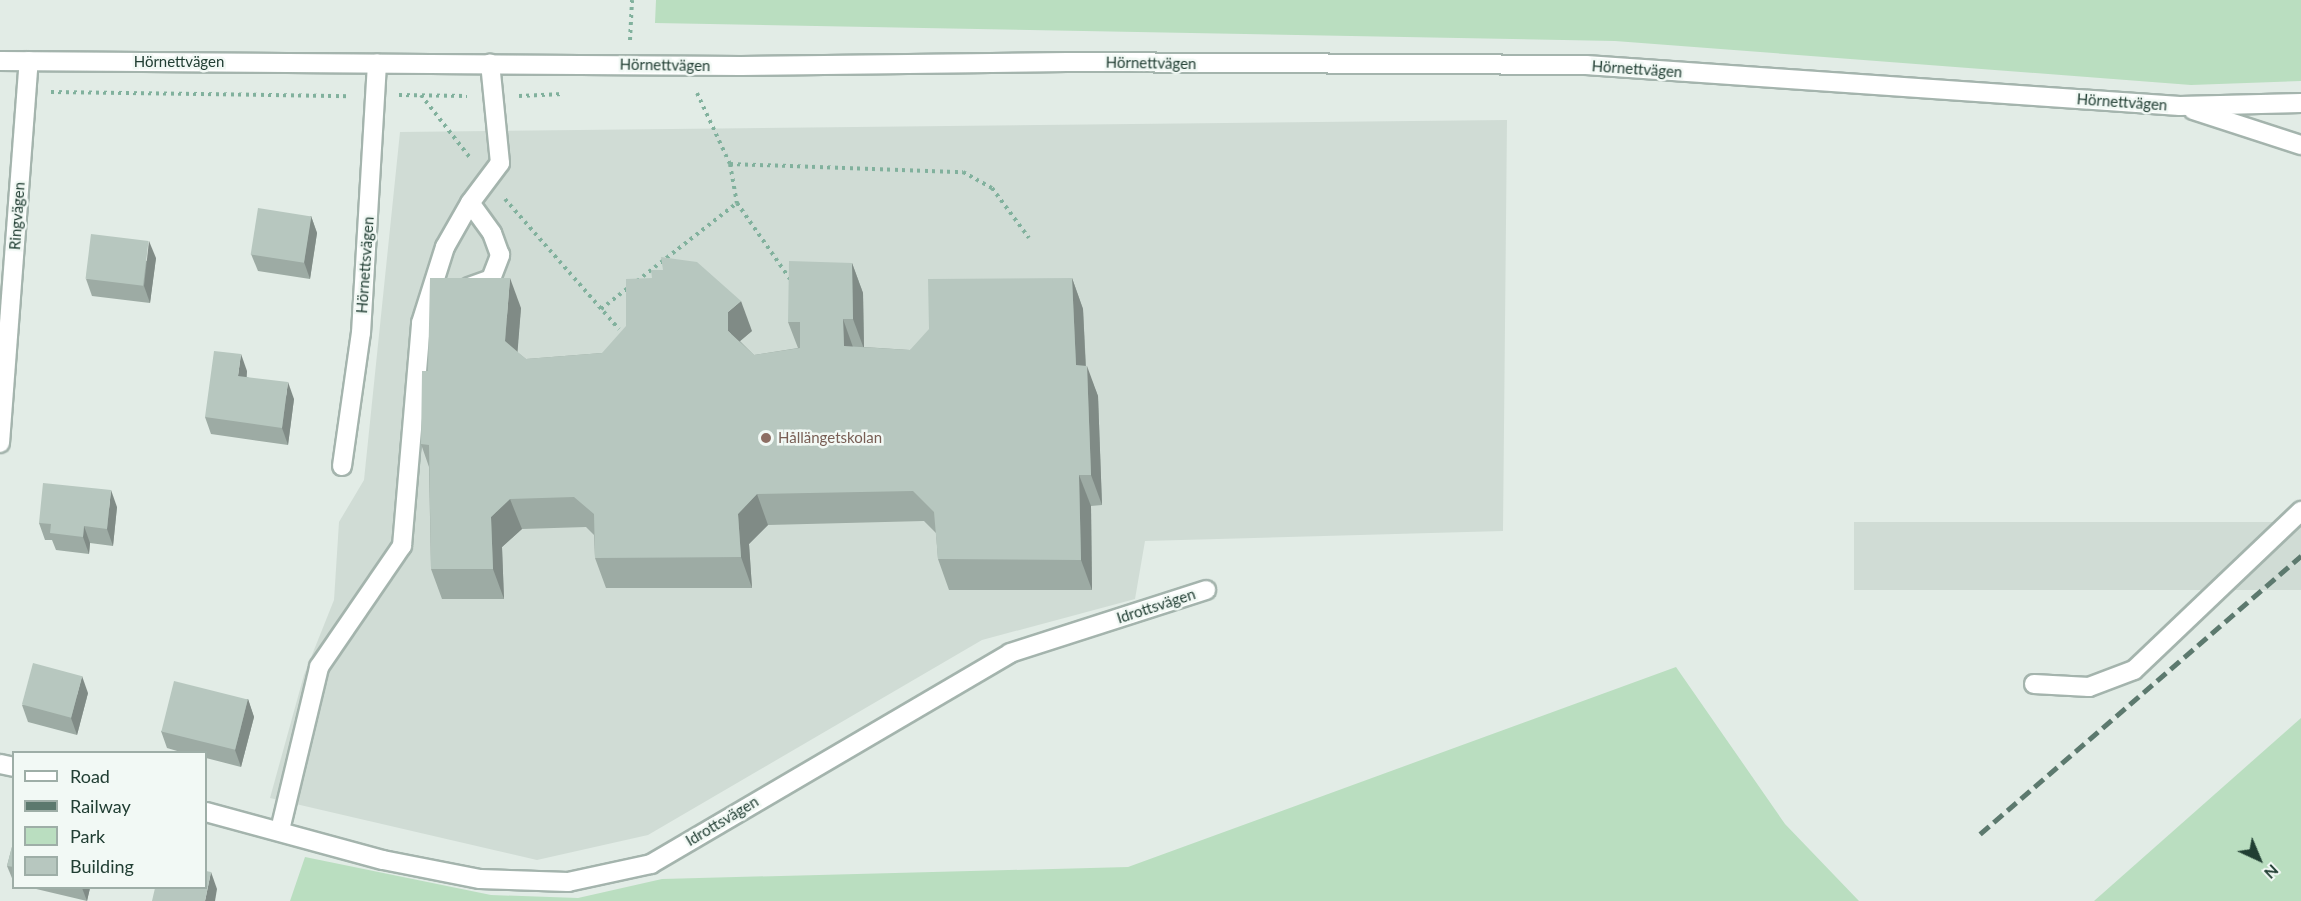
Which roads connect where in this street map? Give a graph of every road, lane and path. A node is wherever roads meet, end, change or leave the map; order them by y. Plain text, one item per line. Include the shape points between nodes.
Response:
1 (632, 0) edge
2 (0, 61) edge
3 (29, 61) junction
4 (377, 63) junction
5 (490, 63) junction
6 (628, 64) junction
7 (26, 92) junction
8 (686, 93) dead end
9 (571, 94) dead end
10 (421, 95) junction
11 (377, 96) junction
12 (494, 97) junction
13 (2301, 103) edge
14 (2180, 106) junction
15 (2301, 145) edge
16 (730, 164) junction
17 (488, 180) junction
18 (470, 203) junction
19 (737, 203) junction
20 (1029, 238) dead end
21 (790, 279) edge
22 (432, 288) junction
23 (601, 309) junction
24 (619, 329) dead end
25 (0, 443) edge
26 (342, 466) dead end
27 (2301, 511) edge
28 (1206, 590) dead end
29 (2034, 684) dead end
30 (207, 812) edge
31 (280, 830) junction

1 - 6 path
2 - 3 street, Hörnettvägen
3 - 4 street, Hörnettvägen
3 - 7 street, Ringvägen
4 - 5 street, Hörnettvägen
4 - 11 street, Hörnettsvägen
5 - 6 street, Hörnettvägen
5 - 12 street
6 - 14 street, Hörnettvägen via 1586,65
7 - 11 path
7 - 25 street, Ringvägen
8 - 16 path via 698,93
9 - 12 path
10 - 11 path
10 - 12 path
10 - 17 path
11 - 26 street, Hörnettsvägen via 361,333
12 - 17 street via 500,163
13 - 14 street, Hörnettvägen
14 - 15 street
16 - 19 path
16 - 20 path via 963,172 992,188
17 - 18 street
17 - 23 path
18 - 22 street via 445,247
18 - 22 street via 492,233 500,255 491,279 462,290
19 - 21 path
19 - 23 path
22 - 31 street via 421,323 402,546 319,667
23 - 24 path
27 - 29 street via 2134,670 2089,687
28 - 31 street, Idrottsvägen via 1010,652 651,864 568,882 480,879 383,860
30 - 31 street, Idrottsvägen

